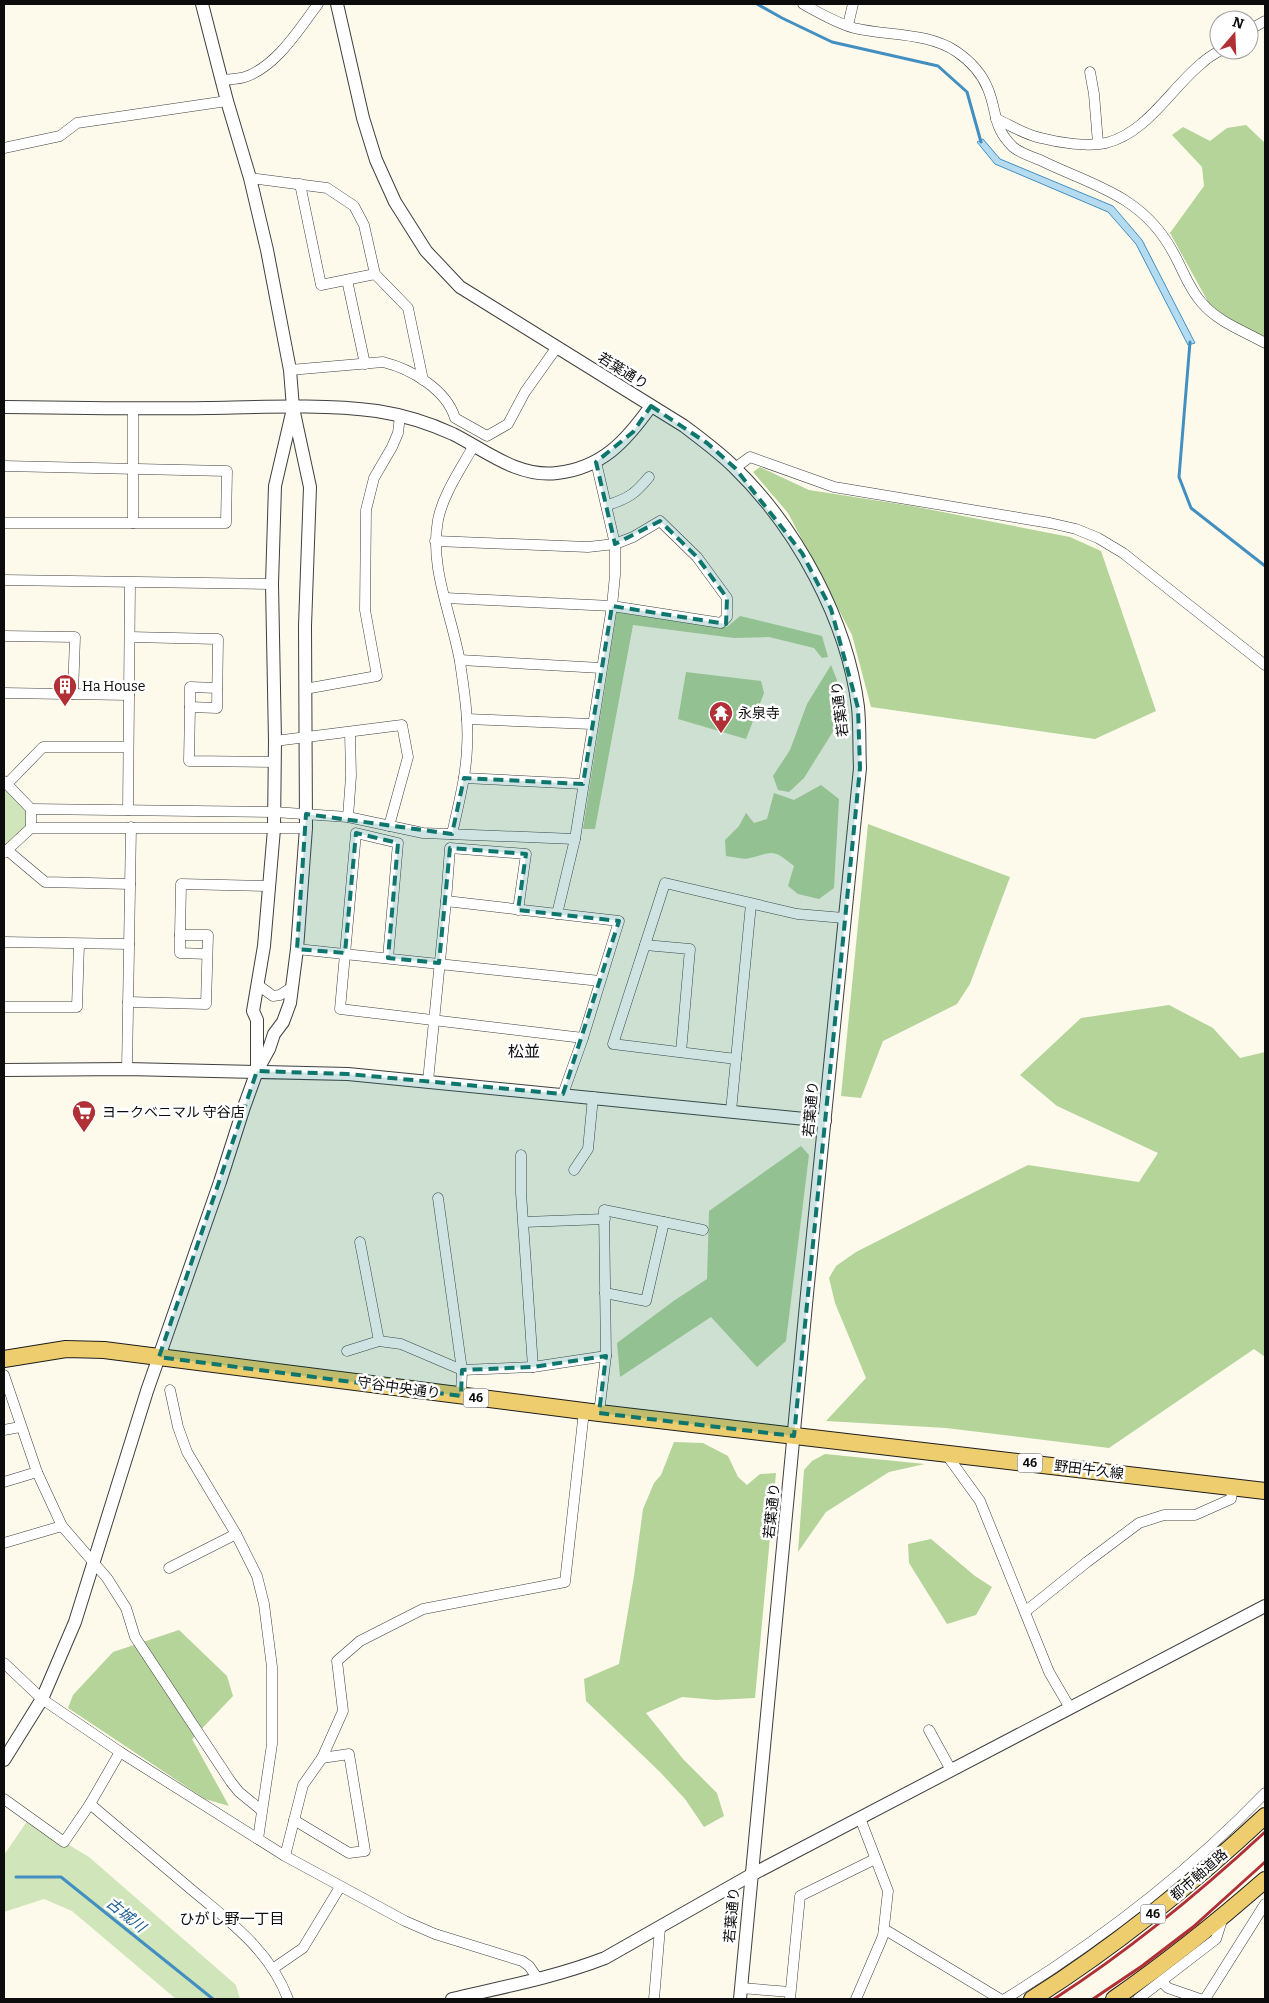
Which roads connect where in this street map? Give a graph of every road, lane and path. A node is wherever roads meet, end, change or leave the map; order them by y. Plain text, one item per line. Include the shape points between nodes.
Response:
1 (202, 4) edge
2 (318, 4) edge
3 (337, 4) edge
4 (803, 4) edge
5 (853, 4) edge
6 (848, 25) junction
7 (1209, 58) edge
8 (1090, 72) dead end
9 (222, 80) junction
10 (227, 101) junction
11 (996, 119) junction
12 (1098, 143) junction
13 (4, 148) edge
14 (250, 178) junction
15 (300, 184) junction
16 (375, 274) junction
17 (347, 280) junction
18 (1265, 343) edge
19 (557, 347) junction
20 (365, 364) junction
21 (290, 370) junction
22 (423, 380) junction
23 (651, 406) junction
24 (4, 407) edge
25 (293, 408) junction
26 (133, 409) junction
27 (400, 416) junction
28 (474, 446) junction
29 (596, 462) junction
30 (4, 466) edge
31 (735, 468) junction
32 (134, 469) junction
33 (649, 477) dead end
34 (608, 505) junction
35 (4, 523) edge
36 (133, 523) junction
37 (435, 541) junction
38 (615, 544) junction
39 (4, 580) edge
40 (130, 583) junction
41 (272, 584) junction
42 (445, 598) junction
43 (612, 606) junction
44 (4, 636) edge
45 (130, 637) junction
46 (460, 660) junction
47 (1265, 665) edge
48 (601, 668) junction
49 (217, 688) junction
50 (304, 688) junction
51 (4, 693) edge
52 (73, 694) junction
53 (129, 695) junction
54 (190, 707) junction
55 (467, 719) junction
56 (592, 724) junction
57 (350, 732) junction
58 (305, 737) junction
59 (275, 741) junction
60 (128, 747) junction
61 (275, 762) junction
62 (464, 778) junction
63 (6, 782) edge
64 (583, 784) junction
65 (31, 809) junction
66 (128, 810) junction
67 (274, 812) junction
68 (306, 814) junction
69 (348, 817) junction
70 (389, 826) junction
71 (131, 827) junction
72 (31, 828) junction
73 (306, 828) junction
74 (274, 829) junction
75 (452, 834) junction
76 (575, 839) junction
77 (5, 851) edge
78 (130, 884) junction
79 (269, 886) junction
80 (446, 901) junction
81 (751, 904) junction
82 (518, 910) junction
83 (557, 914) junction
84 (844, 918) junction
85 (180, 934) junction
86 (4, 942) edge
87 (80, 944) junction
88 (129, 944) junction
89 (645, 945) junction
90 (297, 948) junction
91 (207, 954) junction
92 (345, 954) junction
93 (388, 958) junction
94 (438, 963) junction
95 (600, 981) junction
96 (258, 985) junction
97 (291, 988) junction
98 (128, 1002) junction
99 (4, 1007) edge
100 (433, 1019) junction
101 (584, 1038) junction
102 (681, 1052) junction
103 (736, 1059) junction
104 (127, 1069) junction
105 (4, 1070) edge
106 (257, 1071) junction
107 (428, 1080) junction
108 (563, 1094) junction
109 (594, 1097) junction
110 (731, 1112) junction
111 (825, 1121) junction
112 (520, 1155) dead end
113 (574, 1170) dead end
114 (438, 1198) dead end
115 (605, 1220) junction
116 (524, 1222) junction
117 (664, 1222) junction
118 (703, 1230) dead end
119 (360, 1242) dead end
120 (605, 1293) junction
121 (379, 1341) junction
122 (346, 1351) dead end
123 (606, 1356) junction
124 (158, 1357) junction
125 (4, 1359) edge
126 (533, 1367) junction
127 (462, 1370) junction
128 (4, 1375) edge
129 (170, 1390) dead end
130 (462, 1396) junction
131 (591, 1412) junction
132 (20, 1428) junction
133 (4, 1430) edge
134 (794, 1436) junction
135 (946, 1454) junction
136 (37, 1472) junction
137 (4, 1482) edge
138 (1233, 1487) junction
139 (1265, 1490) edge
140 (62, 1526) junction
141 (236, 1534) junction
142 (4, 1543) edge
143 (94, 1562) junction
144 (169, 1568) dead end
145 (1265, 1606) edge
146 (1026, 1612) junction
147 (4, 1662) edge
148 (42, 1700) junction
149 (1070, 1708) junction
150 (929, 1730) dead end
151 (120, 1752) junction
152 (322, 1758) junction
153 (4, 1760) edge
154 (951, 1770) junction
155 (1264, 1796) edge
156 (4, 1799) edge
157 (90, 1804) junction
158 (261, 1810) junction
159 (1265, 1816) edge
160 (860, 1818) junction
161 (294, 1820) junction
162 (258, 1839) junction
163 (285, 1856) junction
164 (875, 1859) junction
165 (751, 1876) junction
166 (1265, 1880) edge
167 (340, 1887) junction
168 (1265, 1904) edge
169 (1224, 1916) junction
170 (660, 1928) junction
171 (884, 1930) junction
172 (274, 1968) junction
173 (538, 1979) junction
174 (1162, 1982) junction
175 (740, 1994) edge
176 (790, 1996) edge
177 (288, 1999) edge
178 (452, 1999) edge
179 (654, 1999) edge
180 (856, 1999) edge
181 (1000, 1999) edge
182 (1005, 1999) edge
183 (1032, 1999) edge
184 (1114, 1999) edge
185 (1138, 1999) edge
186 (1200, 1999) edge
187 (1205, 1999) edge

1 - 9 street
2 - 9 street via 272,61 246,77
3 - 19 street, 若葉通り via 376,160 395,202 426,251 460,287
4 - 6 street
5 - 6 street
6 - 11 street via 939,43 956,51 974,67 988,88
7 - 12 street via 1134,129 1115,140
8 - 12 street
9 - 10 street
10 - 13 street via 77,123 60,136
10 - 14 street
11 - 12 street via 1041,138 1077,144
11 - 18 street via 997,126 1015,149 1104,189 1140,212 1173,251 1201,303 1212,314
14 - 15 street
14 - 21 street
15 - 16 street via 327,188 354,206 364,225
15 - 17 street via 321,285
16 - 17 street
16 - 22 street via 408,308
17 - 20 street
19 - 22 street via 525,392 508,424 487,436 455,418 446,401
19 - 23 street, 若葉通り
20 - 21 street
20 - 22 street via 383,362
21 - 25 street
23 - 29 street via 633,432
23 - 31 street, 若葉通り via 707,443
24 - 26 street
25 - 26 street
25 - 27 street via 354,409
25 - 41 street via 276,486
25 - 50 street via 310,487
26 - 32 street
27 - 28 street via 452,433
27 - 50 street via 398,433 374,478 366,510 365,610 377,676
28 - 29 street via 510,466 533,472 555,474
28 - 37 street via 445,498
29 - 34 street
30 - 32 street
31 - 47 street via 750,457 834,487 1050,523 1086,533 1123,553
31 - 84 street, 若葉通り via 769,507 802,553 831,609 849,663 858,708 860,768
32 - 36 street
32 - 36 street via 228,471 226,523
33 - 34 street via 627,499
34 - 38 street
35 - 36 street
37 - 38 street via 588,548
37 - 42 street
38 - 43 street
38 - 43 street via 660,521 697,557 727,598 726,617 721,623
39 - 40 street
40 - 41 street
40 - 45 street
41 - 59 street
42 - 43 street
42 - 46 street
43 - 48 street
44 - 52 street via 75,637
45 - 49 street via 218,639
45 - 53 street
46 - 48 street
46 - 55 street
48 - 56 street
49 - 54 street via 217,708
49 - 54 street via 190,687
50 - 58 street
51 - 52 street
52 - 53 street
53 - 60 street
54 - 61 street via 189,760
55 - 56 street
55 - 62 street
56 - 64 street
57 - 58 street
57 - 69 street
57 - 70 street via 402,725 408,757
58 - 59 street
58 - 68 street
59 - 61 street
60 - 63 street via 43,747
60 - 66 street
61 - 67 street
62 - 64 street
62 - 75 street
63 - 65 street
64 - 76 street
65 - 66 street
65 - 72 street
66 - 67 street
67 - 68 street
67 - 74 street
68 - 69 street
68 - 73 street
69 - 70 street
70 - 75 street via 423,833
71 - 72 street
71 - 74 street
71 - 78 street
72 - 77 street
73 - 74 street
73 - 90 street
74 - 79 street
75 - 76 street
76 - 83 street
77 - 78 street via 45,882
78 - 88 street
79 - 85 street via 181,884
79 - 96 street
80 - 82 street
80 - 82 street via 450,848 526,854
80 - 94 street
81 - 84 street via 797,914
81 - 89 street via 665,883
81 - 103 street
82 - 83 street
83 - 95 street via 618,922
84 - 111 street, 若葉通り
85 - 91 street via 180,953
85 - 91 street via 208,935
86 - 87 street
87 - 88 street
87 - 99 street via 77,1007
88 - 98 street
89 - 102 street via 690,949
89 - 102 street via 613,1044
90 - 92 street
90 - 97 street
91 - 98 street via 206,1004
92 - 93 street
92 - 93 street via 356,833 398,843
92 - 100 street via 340,1009
93 - 94 street
94 - 95 street
94 - 100 street
95 - 101 street
96 - 97 street via 273,996
96 - 106 street via 253,1011 257,1020
97 - 106 street via 290,1003
98 - 104 street
100 - 101 street
100 - 107 street
101 - 108 street
102 - 103 street
103 - 110 street
104 - 105 street
104 - 106 street
106 - 107 street
106 - 124 street
107 - 108 street
108 - 109 street
109 - 110 street
109 - 113 street via 588,1149
110 - 111 street
111 - 134 street, 若葉通り
112 - 116 street
114 - 127 street
115 - 116 street
115 - 117 street via 604,1210
115 - 120 street
116 - 126 street
117 - 118 street
117 - 120 street via 646,1301
119 - 121 street
120 - 123 street
121 - 122 street
121 - 127 street via 401,1344
123 - 126 street
123 - 131 street
124 - 125 main road, 守谷中央通り / 46 via 66,1349
124 - 130 main road, 守谷中央通り / 46
124 - 143 street
126 - 127 street
127 - 130 street
128 - 132 street
129 - 141 street via 187,1452
130 - 131 main road, 守谷中央通り / 46
131 - 134 main road, 守谷中央通り / 46
131 - 152 street via 564,1582 423,1608 360,1641 337,1661 343,1711
132 - 133 street
132 - 136 street
134 - 135 main road, 野田牛久線 / 46
134 - 165 street, 若葉通り
135 - 138 main road, 野田牛久線 / 46
135 - 146 street via 980,1501
136 - 137 street
136 - 140 street
138 - 139 main road, 野田牛久線 / 46
138 - 146 street via 1231,1499 1194,1515 1164,1516 1139,1523
140 - 142 street
140 - 143 street
141 - 144 street
141 - 158 street via 257,1576 272,1667 272,1744
143 - 148 street via 75,1622
143 - 158 street via 126,1608 135,1636 231,1782
145 - 149 street
146 - 149 street via 1049,1672
147 - 148 street
148 - 151 street
148 - 153 street
149 - 154 street
150 - 154 street
151 - 157 street
151 - 162 street
152 - 161 street via 303,1785
152 - 161 street via 349,1754 365,1851 348,1853
154 - 160 street
155 - 182 street via 1174,1878 1050,1971
156 - 157 street via 64,1842
157 - 172 street via 250,1938
158 - 162 street
159 - 183 main road, 都市軸道路 / 46 via 1196,1880 1133,1930
160 - 164 street
160 - 165 street
161 - 163 street
162 - 163 street
163 - 167 street
164 - 171 street via 888,1891
164 - 176 street via 800,1896
165 - 170 street
165 - 175 street, 若葉通り
166 - 169 main road
167 - 172 street via 303,1948
167 - 173 street via 388,1914 522,1961
168 - 187 street
169 - 174 street via 1216,1939
169 - 184 main road
170 - 173 street via 586,1966
170 - 179 street
171 - 180 street
171 - 181 street
172 - 177 street
173 - 178 street
174 - 185 street
174 - 186 street via 1168,1988
175 - 176 street

